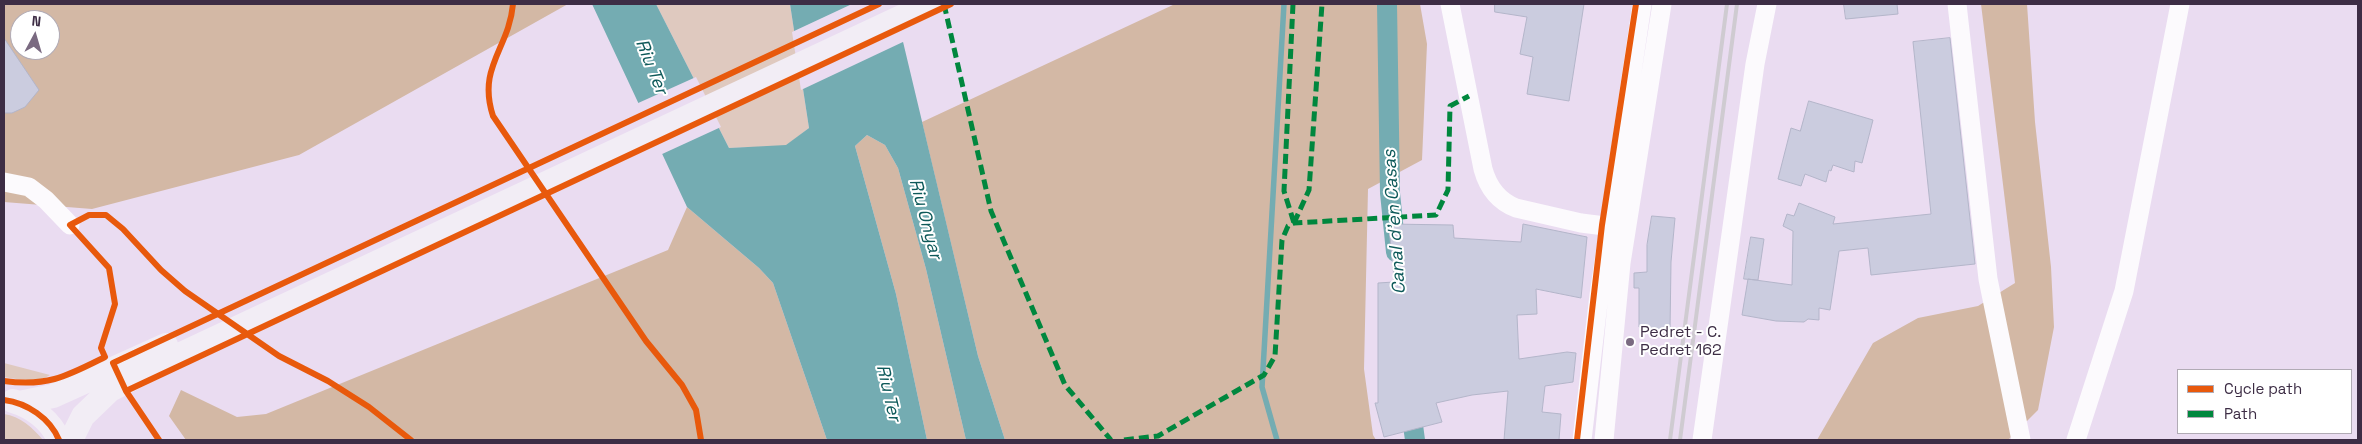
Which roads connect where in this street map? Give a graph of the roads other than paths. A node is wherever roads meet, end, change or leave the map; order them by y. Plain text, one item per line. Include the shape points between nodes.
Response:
1 (897, 4) edge
2 (929, 4) edge
3 (1450, 4) edge
4 (1642, 4) edge
5 (1662, 4) edge
6 (1768, 4) edge
7 (1957, 4) edge
8 (2180, 4) edge
9 (4, 182) edge
10 (70, 224) dead end
11 (1618, 228) junction
12 (163, 354) junction
13 (8, 400) edge
14 (59, 440) edge
15 (71, 440) edge
16 (1582, 440) edge
17 (1604, 440) edge
18 (1702, 440) edge
19 (2021, 440) edge
20 (2076, 440) edge

1 - 12 main road
2 - 12 main road
3 - 11 street via 1483,169 1492,189 1506,204 1516,208
4 - 11 street
5 - 11 street
6 - 18 street via 1755,64
7 - 19 street via 1988,279
8 - 20 street via 2124,291
9 - 10 street via 28,187
11 - 16 street
11 - 17 street via 1621,263
12 - 13 main road via 53,396
12 - 15 main road via 110,390 83,416
13 - 14 main road via 35,411 48,422

